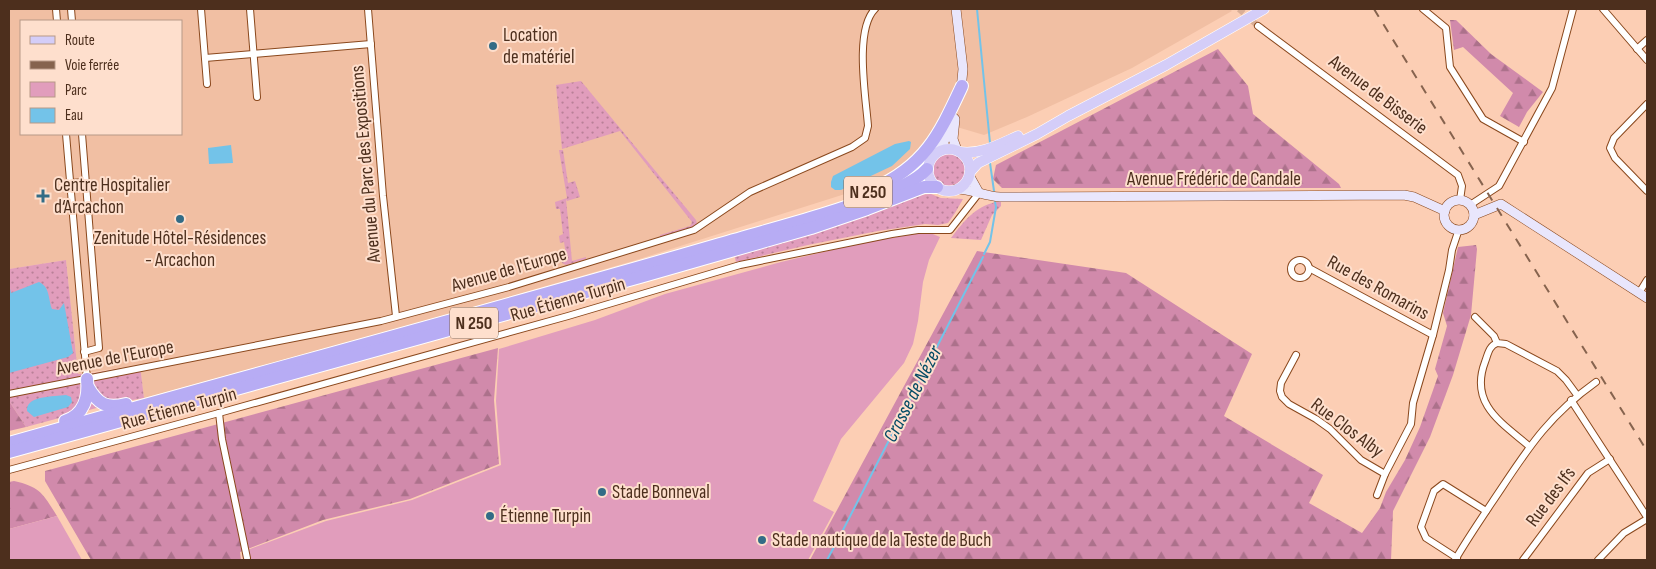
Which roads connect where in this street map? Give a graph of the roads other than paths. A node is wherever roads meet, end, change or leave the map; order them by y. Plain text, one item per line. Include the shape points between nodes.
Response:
1 (201, 9) edge
2 (250, 9) edge
3 (368, 9) edge
4 (956, 9) edge
5 (1264, 9) edge
6 (1423, 9) edge
7 (1573, 9) edge
8 (1602, 9) edge
9 (871, 10) edge
10 (1258, 26) tunnel mouth
11 (1647, 40) edge
12 (371, 44) junction
13 (1637, 49) junction
14 (253, 54) junction
15 (205, 58) junction
16 (1647, 60) edge
17 (207, 84) dead end
18 (962, 86) junction
19 (257, 97) dead end
20 (1647, 104) edge
21 (955, 114) junction
22 (1068, 116) junction
23 (66, 135) edge
24 (82, 135) edge
25 (1524, 142) junction
26 (959, 151) junction
27 (937, 152) junction
28 (927, 169) junction
29 (969, 174) junction
30 (86, 182) junction
31 (70, 183) junction
32 (937, 187) junction
33 (956, 189) junction
34 (1647, 191) edge
35 (979, 193) junction
36 (1460, 200) junction
37 (1470, 204) junction
38 (1445, 211) junction
39 (1474, 214) junction
40 (1459, 229) junction
41 (730, 241) junction
42 (1309, 268) dead end
43 (1647, 280) edge
44 (1638, 292) junction
45 (1647, 298) edge
46 (396, 316) junction
47 (1474, 317) dead end
48 (1433, 335) junction
49 (1497, 343) junction
50 (84, 352) junction
51 (1296, 354) dead end
52 (1596, 382) dead end
53 (87, 383) junction
54 (9, 394) edge
55 (1577, 395) junction
56 (168, 399) junction
57 (1571, 400) junction
58 (219, 413) junction
59 (9, 443) edge
60 (1530, 446) junction
61 (9, 452) edge
62 (1610, 458) junction
63 (9, 470) edge
64 (1385, 474) junction
65 (1377, 495) dead end
66 (1486, 511) junction
67 (1647, 518) edge
68 (248, 558) dead end
69 (1456, 559) edge
70 (1523, 560) edge
71 (1598, 560) edge

1 - 15 street
2 - 14 street
3 - 12 street, Avenue du Parc des Expositions
4 - 18 street
5 - 22 main road
6 - 25 street via 1446,28 1450,67 1483,118
7 - 25 street via 1552,88
8 - 13 street
9 - 46 street, Avenue de l'Europe via 862,52 868,126 865,138 860,142 750,192 694,230 509,287
10 - 36 street, Avenue de Bisserie via 1458,175 1462,186
11 - 13 street
12 - 14 street
12 - 46 street, Avenue du Parc des Expositions
13 - 16 street
14 - 15 street
14 - 19 street
15 - 17 street
18 - 21 street
18 - 41 highway, N 250 via 934,142 906,171 881,186 836,205
20 - 34 street via 1614,138 1610,148 1615,158
21 - 26 street via 953,139
21 - 27 street
22 - 26 main road via 992,148
22 - 29 main road via 978,163
23 - 31 street
24 - 30 street
25 - 37 street via 1499,186
26 - 27 main road via 948,148
26 - 29 main road via 968,161
27 - 28 main road, N 250
28 - 32 main road via 928,176
28 - 41 highway, N 250 via 915,179 864,201
29 - 33 main road via 964,184
29 - 35 street
30 - 31 street
30 - 50 street via 99,348
31 - 50 street
32 - 33 main road, N 250 via 948,191
32 - 61 highway, N 250 via 924,187 825,223 631,279
33 - 35 street, Avenue Frédéric de Candale
35 - 38 street, Avenue Frédéric de Candale via 1008,197 1404,195
35 - 58 street, Rue Étienne Turpin via 950,230 892,234 740,266
36 - 37 street
36 - 38 street via 1449,204
37 - 39 street
38 - 40 street via 1448,223
39 - 40 street via 1468,226
39 - 44 street via 1501,204
40 - 48 street, Rue Clos Alby
41 - 56 highway, N 250
42 - 48 street, Rue des Romarins
43 - 44 street
44 - 45 street
46 - 53 street, Avenue de l'Europe
47 - 49 street
48 - 64 street, Rue Clos Alby via 1413,403 1410,428
49 - 55 street via 1506,344 1557,371
49 - 60 street via 1490,350 1480,380 1486,406
50 - 53 street
51 - 64 street, Rue Clos Alby via 1281,383 1282,398 1330,429 1361,460
52 - 55 street
53 - 54 street, Avenue de l'Europe
53 - 56 highway via 98,401 109,406
53 - 59 highway via 84,405 78,416
55 - 57 street
56 - 59 highway, N 250
57 - 60 street
57 - 62 street
58 - 63 street, Rue Étienne Turpin
58 - 68 street
60 - 66 street
62 - 67 street
62 - 70 street, Rue des Ifs via 1588,473
64 - 65 street, Rue Clos Alby
66 - 69 street
66 - 69 street via 1443,484 1434,491 1421,527 1426,538
67 - 71 street via 1624,533

